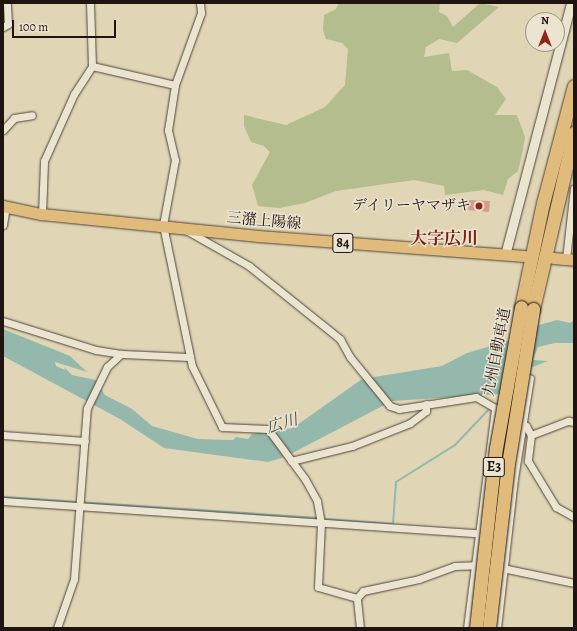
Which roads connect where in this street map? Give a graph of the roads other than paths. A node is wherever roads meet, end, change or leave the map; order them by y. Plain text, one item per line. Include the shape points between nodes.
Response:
1 (7, 3) edge
2 (90, 3) edge
3 (200, 3) edge
4 (571, 3) edge
5 (3, 27) edge
6 (92, 66) junction
7 (175, 86) junction
8 (574, 86) edge
9 (32, 115) dead end
10 (3, 130) edge
11 (574, 133) edge
12 (574, 188) edge
13 (5, 206) edge
14 (42, 214) junction
15 (3, 225) edge
16 (163, 225) junction
17 (181, 227) junction
18 (505, 254) junction
19 (524, 256) dead end
20 (553, 258) dead end
21 (570, 260) edge
22 (527, 308) junction
23 (3, 321) edge
24 (121, 354) junction
25 (190, 358) junction
26 (530, 378) dead end
27 (426, 404) junction
28 (495, 408) junction
29 (574, 422) edge
30 (523, 424) junction
31 (3, 435) edge
32 (531, 435) junction
33 (85, 441) junction
34 (290, 460) junction
35 (3, 501) edge
36 (80, 503) junction
37 (574, 517) edge
38 (321, 523) junction
39 (477, 533) junction
40 (473, 564) junction
41 (503, 568) junction
42 (574, 583) edge
43 (357, 598) junction
44 (58, 628) edge
45 (360, 628) edge
46 (467, 628) edge
47 (476, 628) edge
48 (488, 628) edge
49 (497, 628) edge

1 - 5 street via 8,24
2 - 6 street
3 - 7 street via 201,13
4 - 18 street via 510,223
6 - 7 street
6 - 14 street via 74,94 44,161
7 - 16 street via 168,130 175,160
8 - 22 highway, 九州自動車道 / E3 via 543,203
9 - 10 street via 14,118
11 - 22 highway, 九州自動車道 / E3
12 - 21 street
13 - 14 main road, 三潴上陽線 / 84
13 - 15 street
14 - 16 main road, 三潴上陽線 / 84
16 - 17 main road, 三潴上陽線 / 84
16 - 25 street
17 - 18 main road, 三潴上陽線 / 84 via 258,236
17 - 27 street via 249,266 340,339 363,374 390,406 399,409
18 - 19 main road, 三潴上陽線 / 84
20 - 21 main road
22 - 47 highway, 九州自動車道 / E3, bridge via 496,448
22 - 48 highway, 九州自動車道 / E3, bridge
23 - 24 street via 96,350
24 - 25 street
24 - 33 street via 107,367 89,406
25 - 34 street via 222,427 269,432
26 - 30 street
27 - 28 street via 476,397
27 - 34 street via 426,411 410,423 352,446
28 - 30 street
28 - 39 street
29 - 32 street via 568,421
30 - 32 street
30 - 41 street
31 - 33 street
32 - 37 street via 528,461 556,507
33 - 36 street
34 - 38 street via 312,491
35 - 36 street
36 - 38 street
36 - 44 street via 74,579
38 - 39 street
38 - 43 street via 318,586
39 - 40 street
40 - 41 street
40 - 43 street via 438,570 419,578 363,591
40 - 46 street
41 - 42 street
41 - 49 street
43 - 45 street

